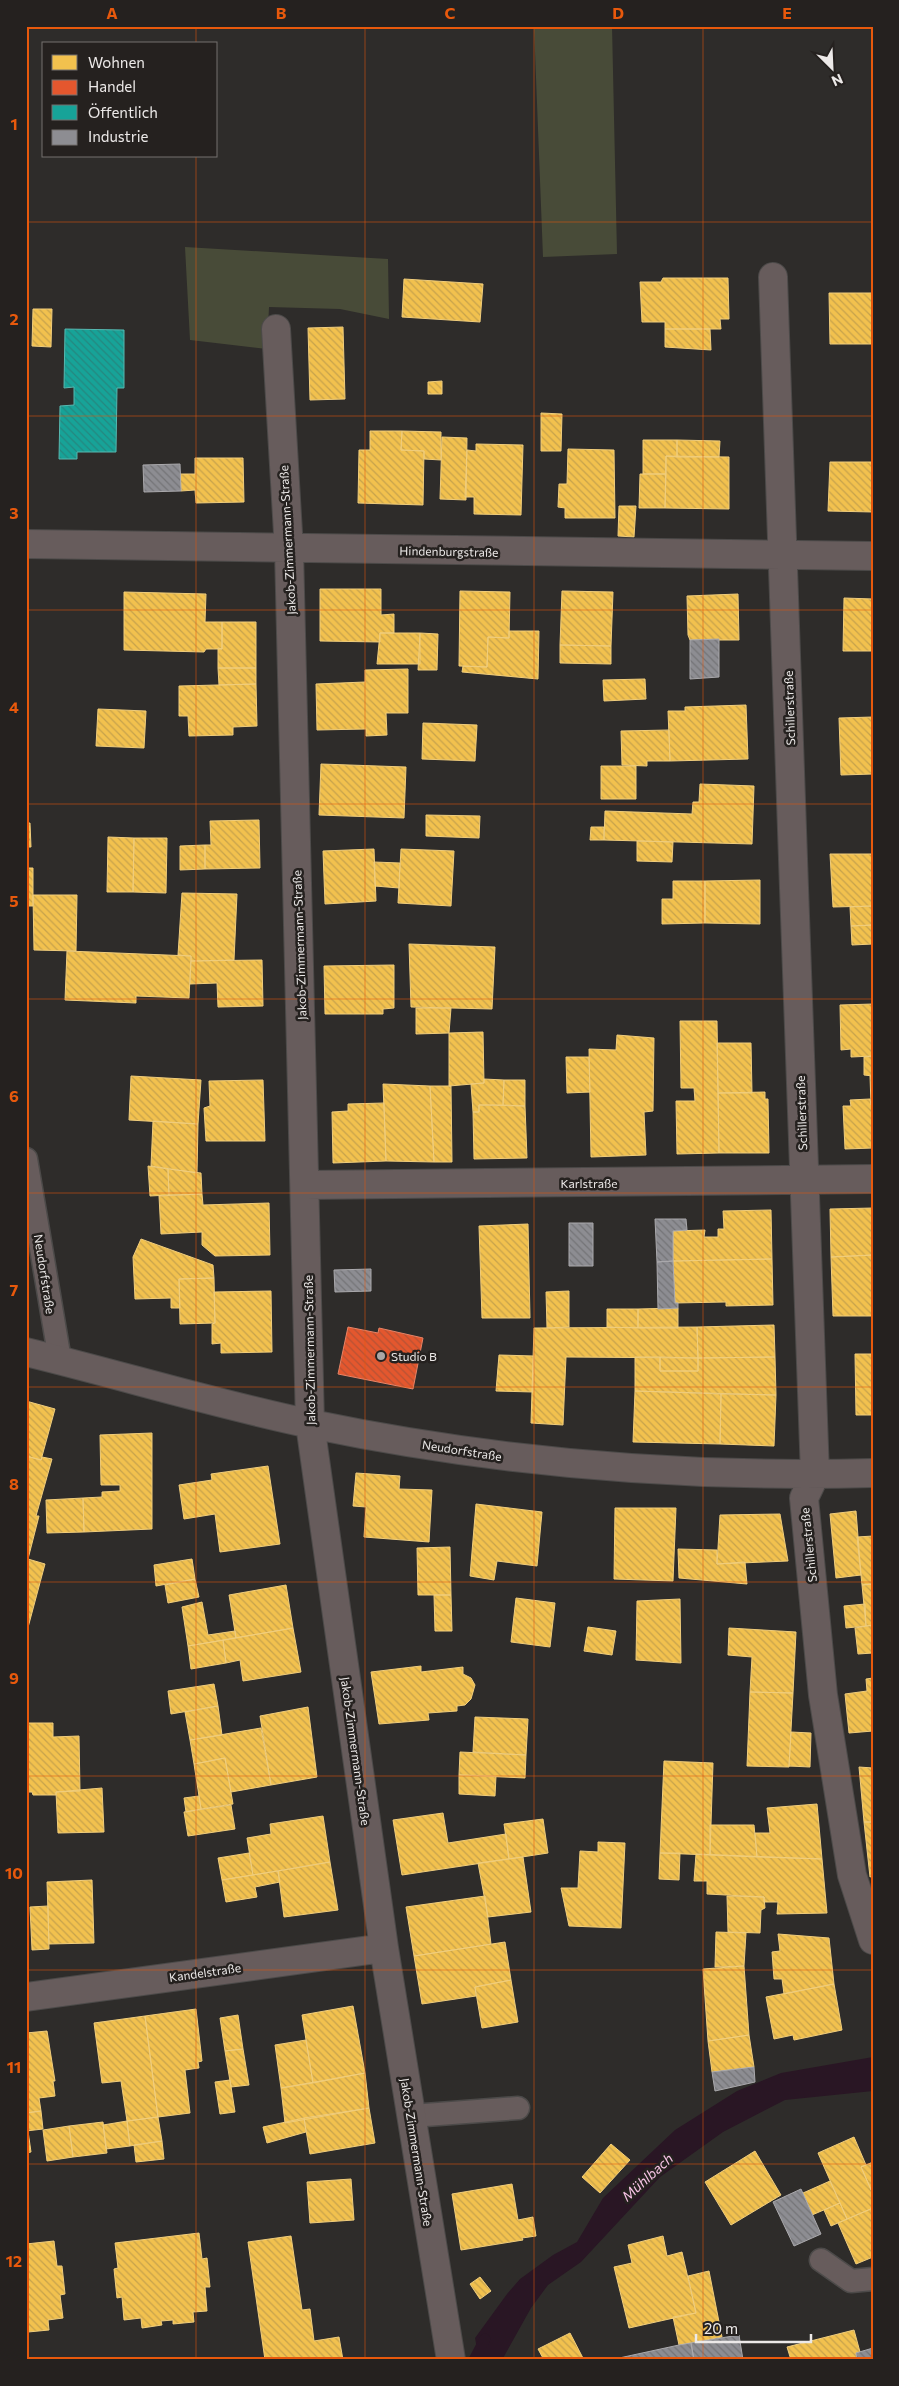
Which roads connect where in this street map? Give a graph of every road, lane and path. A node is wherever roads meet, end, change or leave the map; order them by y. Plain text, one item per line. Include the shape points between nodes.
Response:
1 (773, 277) dead end
2 (276, 330) dead end
3 (26, 544) edge
4 (289, 550) junction
5 (784, 554) junction
6 (873, 556) edge
7 (26, 1158) edge
8 (873, 1179) edge
9 (802, 1182) junction
10 (306, 1185) junction
11 (26, 1352) edge
12 (60, 1360) junction
13 (310, 1424) junction
14 (873, 1473) edge
15 (815, 1475) junction
16 (873, 1940) edge
17 (384, 1948) junction
18 (26, 1997) edge
19 (518, 2108) dead end
20 (412, 2116) junction
21 (821, 2260) dead end
22 (873, 2279) edge
23 (451, 2360) edge

1 - 5 street, Schillerstraße
2 - 4 street, Jakob-Zimmermann-Straße
3 - 4 street, Hindenburgstraße
4 - 5 street, Hindenburgstraße
4 - 10 street, Jakob-Zimmermann-Straße
5 - 6 street, Hindenburgstraße
5 - 9 street, Schillerstraße
7 - 12 lane, Neudorfstraße
8 - 9 street, Karlstraße
9 - 10 street, Karlstraße
9 - 15 street, Schillerstraße
10 - 13 street, Jakob-Zimmermann-Straße
11 - 12 street, Neudorfstraße
12 - 13 street, Neudorfstraße
13 - 15 street, Neudorfstraße via 488,1456 682,1473
13 - 17 street, Jakob-Zimmermann-Straße
14 - 15 street, Neudorfstraße
15 - 16 street, Schillerstraße via 804,1498 823,1695 852,1874
17 - 18 street, Kandelstraße
17 - 20 street, Jakob-Zimmermann-Straße
19 - 20 lane
20 - 23 street, Jakob-Zimmermann-Straße
21 - 22 lane via 851,2281

